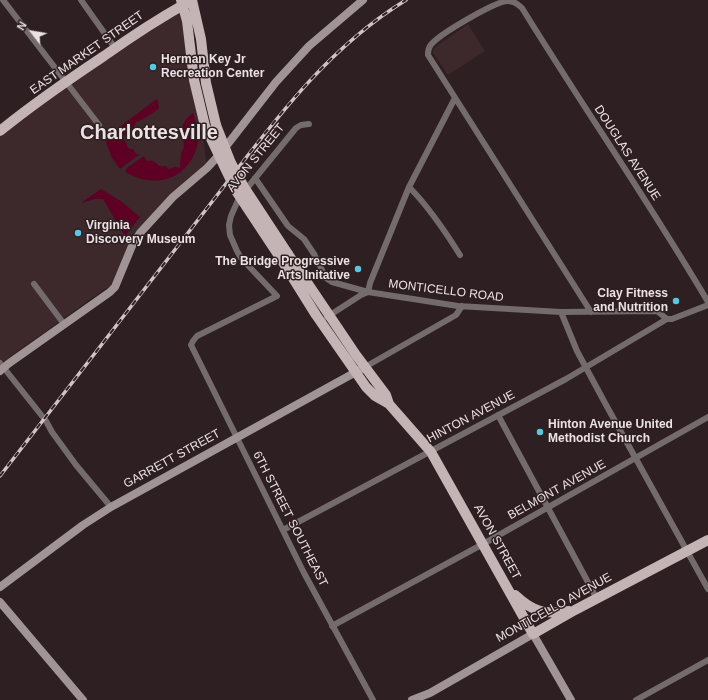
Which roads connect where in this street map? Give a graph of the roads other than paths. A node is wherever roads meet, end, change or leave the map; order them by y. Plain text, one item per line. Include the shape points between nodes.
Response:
1 (3, 0) edge
2 (81, 0) edge
3 (363, 0) edge
4 (188, 1) edge
5 (115, 48) junction
6 (66, 81) junction
7 (455, 98) junction
8 (309, 124) dead end
9 (99, 125) dead end
10 (0, 131) edge
11 (255, 178) junction
12 (409, 187) junction
13 (460, 254) dead end
14 (284, 256) junction
15 (34, 284) dead end
16 (368, 292) junction
17 (708, 303) edge
18 (462, 306) junction
19 (562, 312) junction
20 (591, 312) junction
21 (324, 318) junction
22 (667, 319) junction
23 (64, 324) junction
24 (191, 345) joint
25 (1, 367) edge
26 (586, 367) junction
27 (360, 369) junction
28 (498, 415) junction
29 (708, 417) edge
30 (237, 437) junction
31 (431, 452) junction
32 (636, 458) junction
33 (111, 507) junction
34 (547, 507) junction
35 (283, 530) junction
36 (708, 540) edge
37 (483, 544) junction
38 (687, 551) junction
39 (0, 587) edge
40 (508, 587) junction
41 (708, 589) edge
42 (597, 598) junction
43 (0, 602) edge
44 (575, 610) junction
45 (332, 626) junction
46 (533, 634) junction
47 (708, 660) edge
48 (80, 698) edge
49 (373, 700) edge
50 (412, 700) edge
51 (571, 700) edge
52 (636, 700) edge

1 - 6 street
2 - 5 street
3 - 23 street via 309,46 276,82 220,154 173,197 140,233 110,292
4 - 5 main road, EAST MARKET STREET
4 - 14 main road, bridge via 198,25 206,83 216,125 231,162
4 - 14 main road, bridge via 187,21 194,80 205,126 236,191
5 - 6 main road, EAST MARKET STREET
6 - 9 street
6 - 10 main road, EAST MARKET STREET
7 - 12 street
7 - 17 street, DOUGLAS AVENUE via 428,55 431,44 466,20 504,2 517,3 641,194
7 - 20 street
8 - 11 street, AVON STREET via 296,128
11 - 16 street, MONTICELLO ROAD via 288,226 304,239 326,278
11 - 24 street, AVON STREET via 234,206 230,235 241,258 277,296 197,336
12 - 13 street via 432,213
12 - 16 street
14 - 21 main road, AVON STREET
15 - 23 street
16 - 18 street, MONTICELLO ROAD
16 - 21 street
17 - 22 street
18 - 19 street, MONTICELLO ROAD
18 - 27 street via 456,315
19 - 20 street, MONTICELLO ROAD
19 - 26 street
20 - 22 street, MONTICELLO ROAD via 657,311
21 - 27 main road, AVON STREET
22 - 26 street, HINTON AVENUE
23 - 25 street
24 - 30 street, 6TH STREET SOUTHEAST
25 - 33 street via 46,421 76,465
26 - 28 street, HINTON AVENUE
26 - 32 street
27 - 30 street, GARRETT STREET
27 - 31 main road, AVON STREET via 386,395 389,404
28 - 31 street, HINTON AVENUE
28 - 34 street
29 - 32 street, BELMONT AVENUE
30 - 33 street, GARRETT STREET
30 - 35 street, 6TH STREET SOUTHEAST
31 - 35 street, HINTON AVENUE
31 - 37 main road, AVON STREET
32 - 34 street, BELMONT AVENUE
32 - 38 street
33 - 39 street, GARRETT STREET
34 - 37 street, BELMONT AVENUE
34 - 42 street
35 - 45 street, 6TH STREET SOUTHEAST
36 - 38 main road, MONTICELLO AVENUE
37 - 40 main road, AVON STREET
37 - 45 street, BELMONT AVENUE
38 - 41 street
38 - 42 main road, MONTICELLO AVENUE
40 - 44 main road via 524,603 541,612
40 - 46 main road, AVON STREET
42 - 44 main road, MONTICELLO AVENUE
43 - 48 street
44 - 46 main road, MONTICELLO AVENUE
45 - 49 street, 6TH STREET SOUTHEAST
46 - 50 street, MONTICELLO AVENUE via 430,693
46 - 51 street, AVON STREET
47 - 52 street

